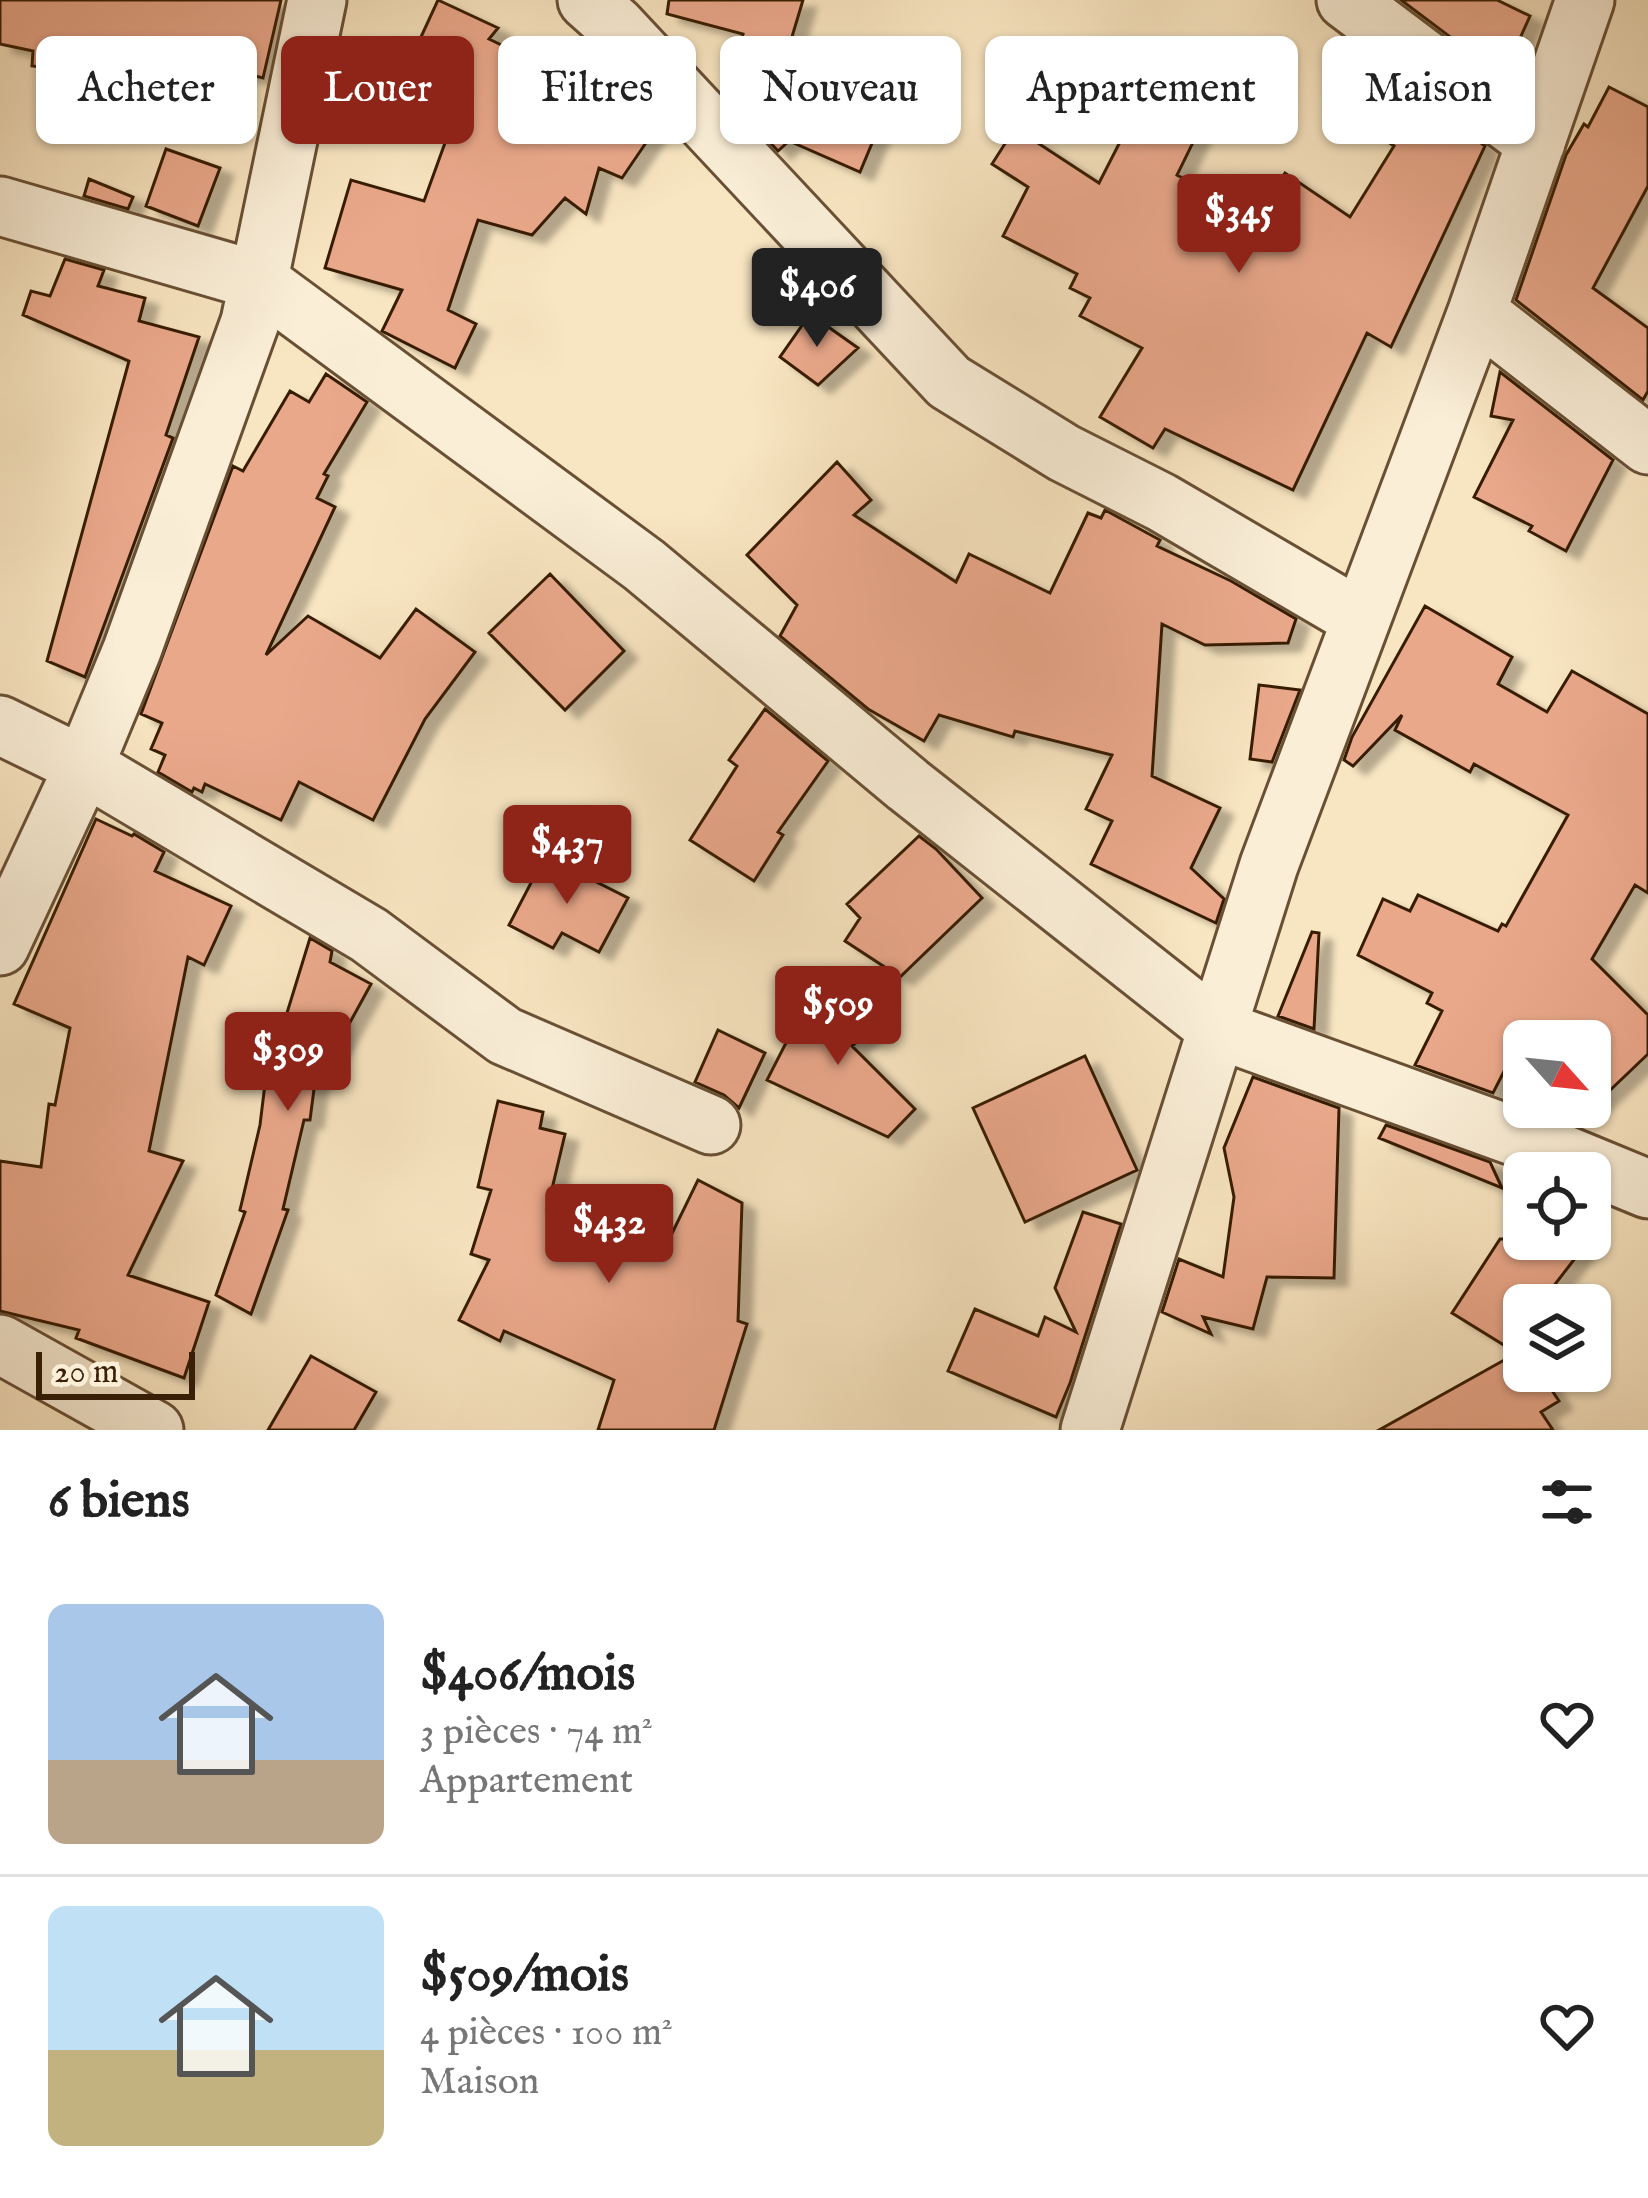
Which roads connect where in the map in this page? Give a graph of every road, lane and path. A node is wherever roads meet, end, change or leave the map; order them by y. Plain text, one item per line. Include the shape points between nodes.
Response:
1 (317, 0) edge
2 (587, 0) edge
3 (1346, 0) edge
4 (1585, 0) edge
5 (1536, 143) junction
6 (0, 206) edge
7 (260, 281) junction
8 (1478, 312) junction
9 (1648, 445) edge
10 (1361, 619) junction
11 (0, 725) edge
12 (84, 766) junction
13 (0, 946) edge
14 (1217, 1029) junction
15 (711, 1125) dead end
16 (1648, 1189) edge
17 (0, 1344) edge
18 (154, 1430) edge
19 (1090, 1430) edge

1 - 7 street
2 - 10 street via 949,382
3 - 5 street
4 - 5 street
5 - 8 street
6 - 7 street
7 - 12 street via 133,650
7 - 14 street via 644,565
8 - 9 street
8 - 10 street
10 - 14 street
11 - 12 street
12 - 13 street
12 - 15 street via 369,935 505,1036
14 - 16 street
14 - 19 street
17 - 18 street

